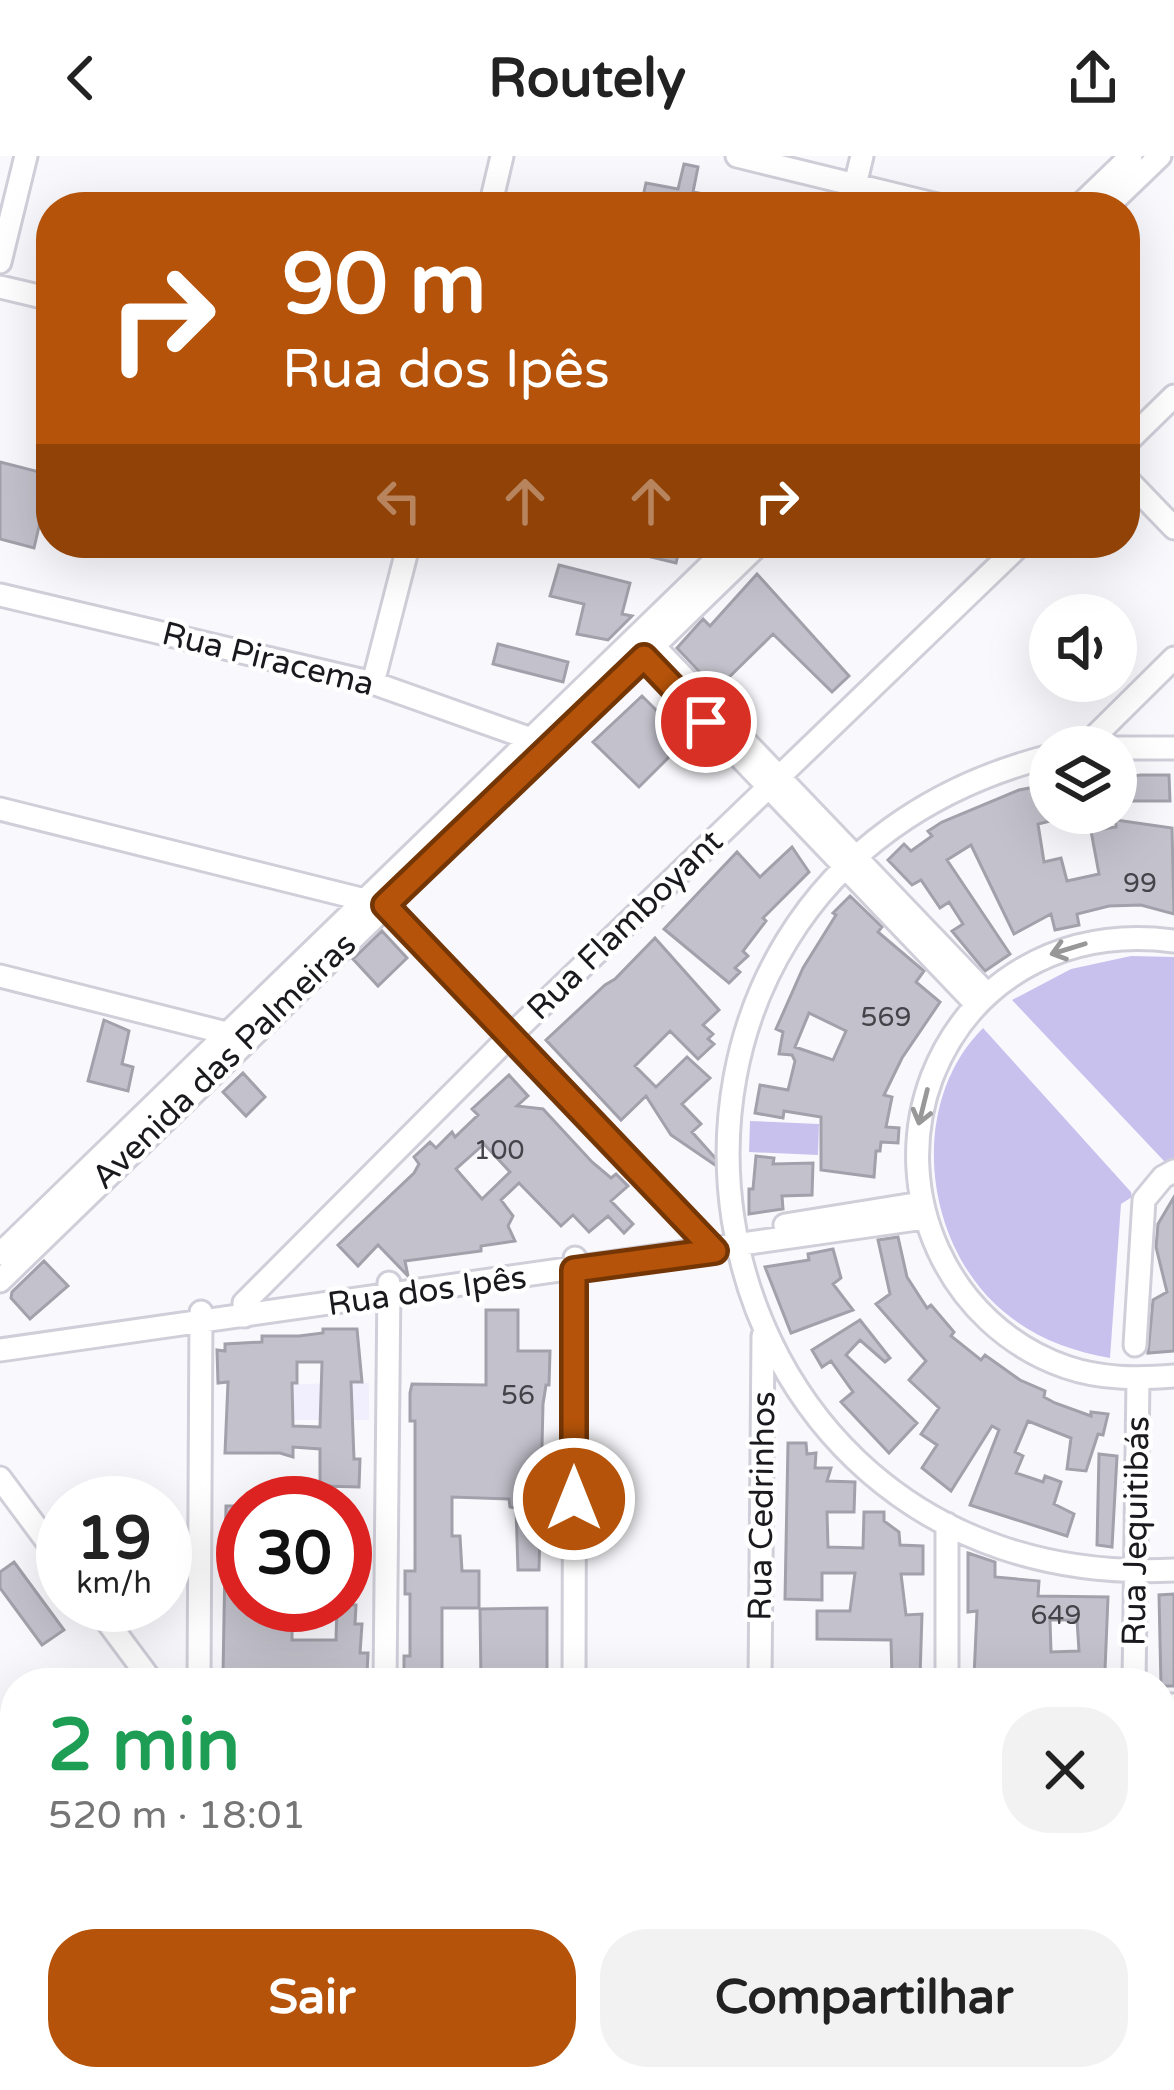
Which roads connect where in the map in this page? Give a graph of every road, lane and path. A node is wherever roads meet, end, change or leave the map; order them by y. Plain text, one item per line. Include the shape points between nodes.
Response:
1 (26, 156) edge
2 (502, 156) edge
3 (737, 156) edge
4 (862, 156) edge
5 (1131, 156) edge
6 (1160, 156) edge
7 (855, 185) junction
8 (494, 192) edge
9 (884, 192) edge
10 (1094, 192) edge
11 (1123, 192) edge
12 (0, 262) edge
13 (0, 287) edge
14 (36, 295) edge
15 (1174, 396) edge
16 (1140, 429) edge
17 (1140, 493) edge
18 (1174, 528) edge
19 (405, 558) edge
20 (720, 558) edge
21 (743, 558) edge
22 (1006, 558) edge
23 (0, 596) edge
24 (642, 645) junction
25 (1174, 658) edge
26 (374, 682) junction
27 (1105, 726) edge
28 (531, 739) junction
29 (1137, 748) edge
30 (1174, 748) edge
31 (1029, 763) edge
32 (774, 781) junction
33 (0, 808) edge
34 (851, 862) junction
35 (375, 902) junction
36 (1174, 941) edge
37 (0, 976) edge
38 (982, 999) junction
39 (237, 1036) junction
40 (510, 1036) junction
41 (1168, 1174) edge
42 (923, 1211) junction
43 (722, 1243) junction
44 (0, 1254) edge
45 (575, 1263) junction
46 (0, 1280) edge
47 (388, 1289) junction
48 (245, 1310) junction
49 (201, 1316) junction
50 (763, 1329) junction
51 (0, 1338) edge
52 (1135, 1345) dead end
53 (0, 1350) edge
54 (1174, 1376) edge
55 (1138, 1379) junction
56 (0, 1478) edge
57 (947, 1524) junction
58 (36, 1526) edge
59 (1174, 1570) edge
60 (1135, 1572) junction
61 (115, 1632) edge
62 (142, 1668) edge
63 (199, 1668) edge
64 (385, 1668) edge
65 (574, 1668) edge
66 (760, 1668) edge
67 (946, 1668) edge
68 (1135, 1668) edge

1 - 12 street
2 - 8 street
3 - 7 street
4 - 7 street
5 - 10 street
6 - 11 street
7 - 9 street
13 - 14 street
15 - 16 street
17 - 18 street
19 - 26 street
20 - 24 street, Avenida das Palmeiras
21 - 24 street, Avenida das Palmeiras
22 - 32 street, Rua Flamboyant
23 - 26 street, Rua Piracema
24 - 28 street, Avenida das Palmeiras
24 - 32 street
24 - 35 street, Avenida das Palmeiras
25 - 27 street
26 - 28 street, Rua Piracema
28 - 35 street, Avenida das Palmeiras
29 - 30 street
31 - 34 street via 960,787
32 - 34 street
32 - 40 street, Rua Flamboyant
33 - 35 street
34 - 38 street
34 - 43 street via 789,938 745,1036 726,1142
35 - 39 street, Avenida das Palmeiras
35 - 40 street
36 -> 38 street via 1078,945 1045,956
37 - 39 street
38 -> 42 street via 925,1094 916,1164
39 - 44 street, Avenida das Palmeiras
39 - 46 street, Avenida das Palmeiras
40 - 43 street
40 - 48 street, Rua Flamboyant
41 - 52 street via 1144,1200
42 - 43 street, Rua dos Ipês
42 - 55 street via 955,1282 1004,1333 1067,1367
43 - 45 street, Rua dos Ipês
43 - 50 street
45 - 47 street, Rua dos Ipês
45 - 65 street
47 - 48 street, Rua dos Ipês
47 - 64 street
48 - 49 street, Rua dos Ipês
49 - 51 street, Rua dos Ipês
49 - 53 street, Rua dos Ipês
49 - 63 street
50 - 57 street via 789,1377 846,1448
50 - 66 street, Rua Cedrinhos
54 - 55 street
55 - 60 street, Rua Jequitibás
56 - 58 street
57 - 60 street via 1038,1559
57 - 67 street
59 - 60 street
60 - 68 street, Rua Jequitibás
61 - 62 street

